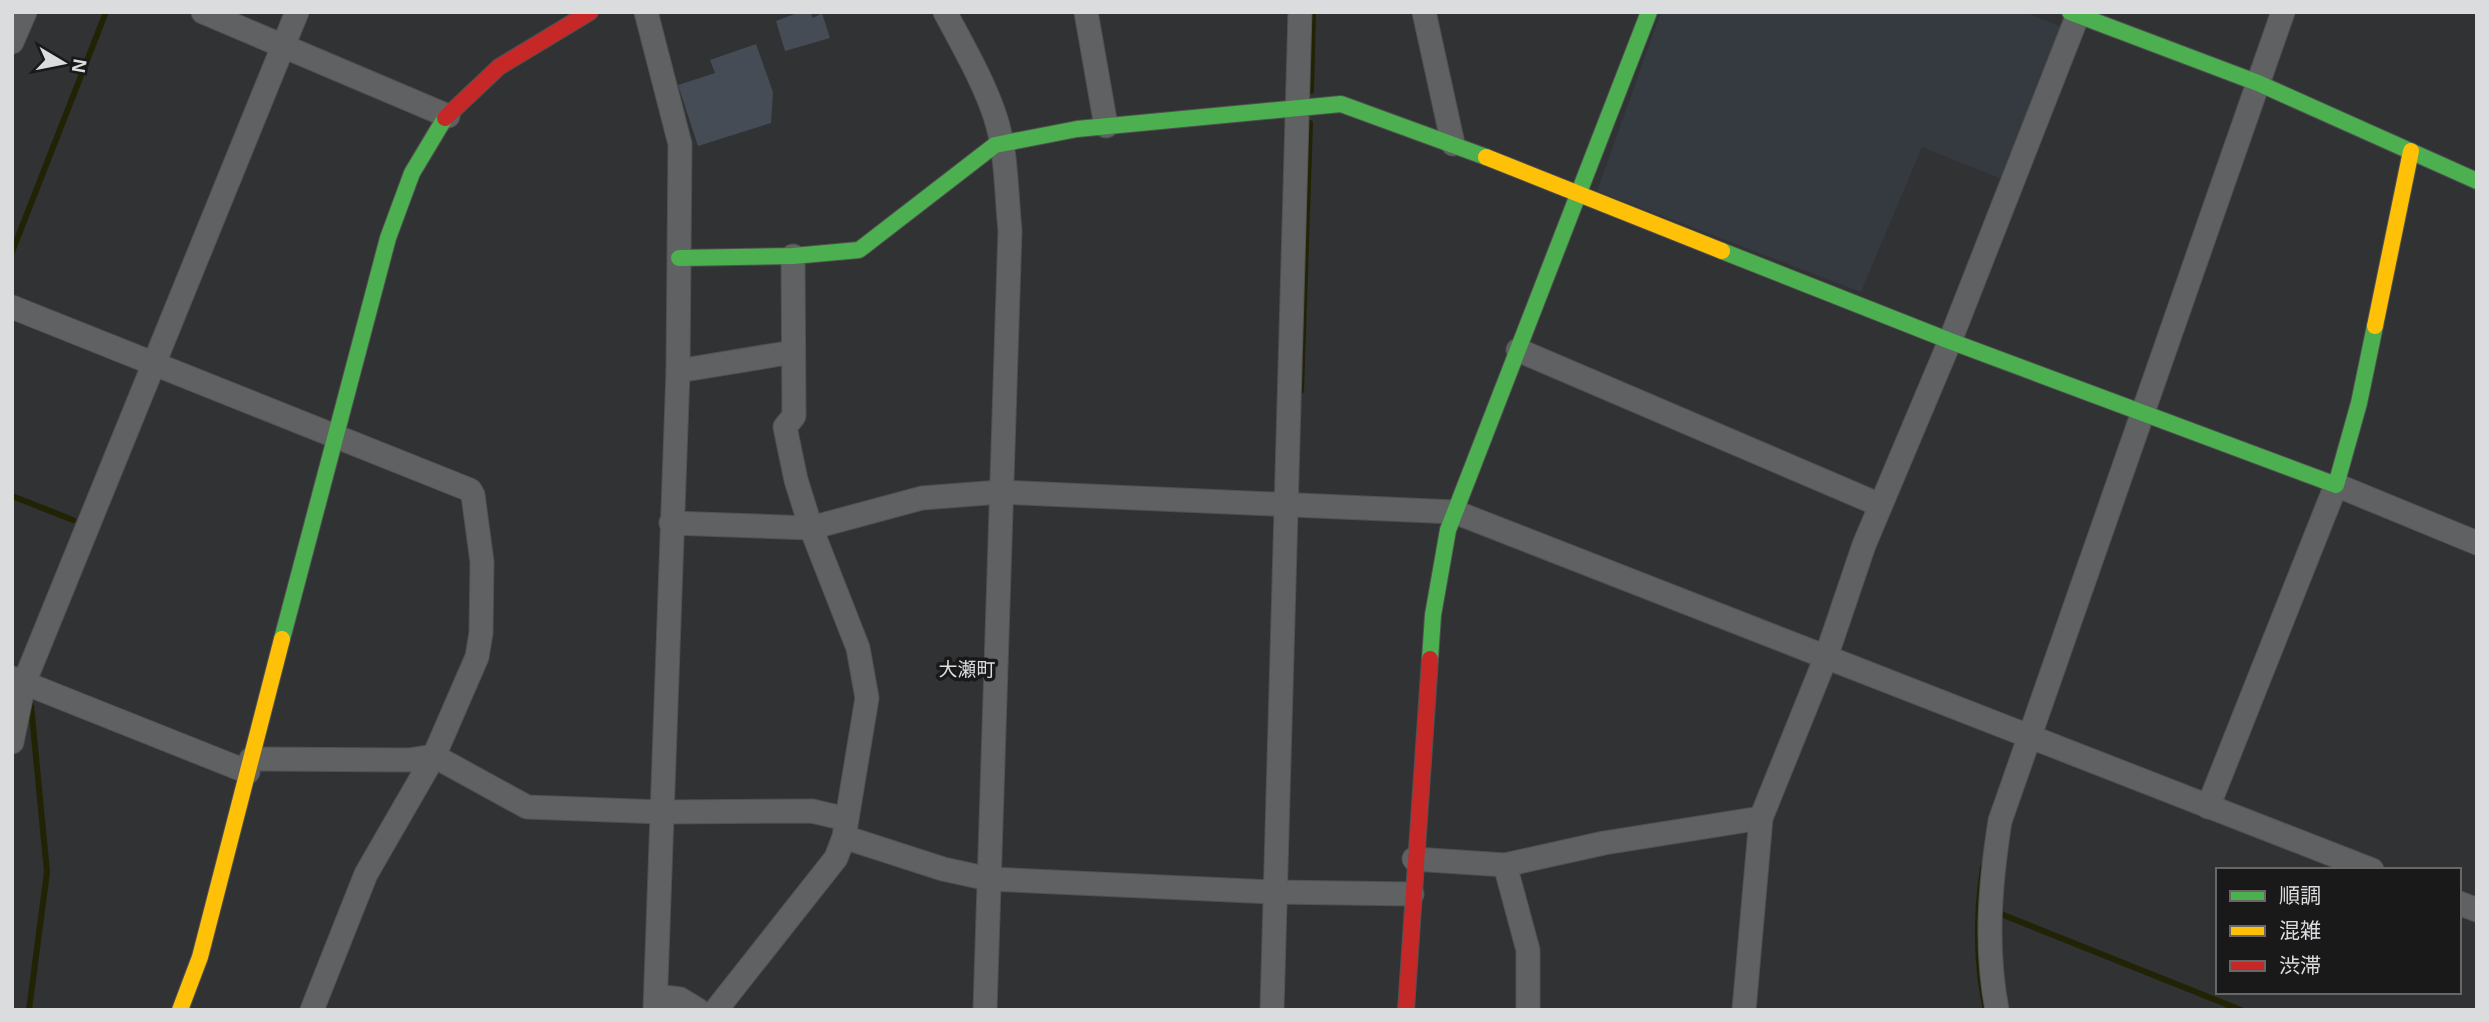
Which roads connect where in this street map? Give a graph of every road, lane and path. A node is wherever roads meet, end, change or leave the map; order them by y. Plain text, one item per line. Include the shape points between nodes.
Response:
1 (24, 12) edge
2 (203, 12) edge
3 (297, 12) edge
4 (590, 12) edge
5 (646, 12) edge
6 (945, 12) edge
7 (1086, 12) edge
8 (1300, 12) edge
9 (1424, 12) edge
10 (1649, 12) edge
11 (2283, 12) edge
12 (2076, 13) edge
13 (12, 42) edge
14 (283, 47) junction
15 (2258, 83) junction
16 (1299, 108) junction
17 (448, 116) junction
18 (1106, 127) junction
19 (1002, 144) junction
20 (1453, 144) junction
21 (2411, 151) junction
22 (2477, 181) edge
23 (1578, 194) junction
24 (793, 256) junction
25 (679, 258) junction
26 (12, 307) edge
27 (1950, 341) junction
28 (1518, 350) junction
29 (793, 352) junction
30 (154, 365) junction
31 (678, 371) junction
32 (2143, 413) junction
33 (336, 437) junction
34 (2336, 485) junction
35 (1000, 492) junction
36 (1287, 503) junction
37 (1880, 505) junction
38 (1455, 512) junction
39 (671, 523) junction
40 (811, 528) junction
41 (2477, 543) edge
42 (1825, 657) junction
43 (18, 681) edge
44 (2030, 738) junction
45 (12, 742) edge
46 (434, 757) junction
47 (249, 766) junction
48 (2208, 807) junction
49 (662, 812) junction
50 (1761, 818) junction
51 (845, 828) junction
52 (1414, 859) junction
53 (1505, 864) junction
54 (2367, 868) edge
55 (989, 878) junction
56 (1275, 892) junction
57 (1412, 894) junction
58 (656, 1003) edge
59 (180, 1010) edge
60 (312, 1010) edge
61 (698, 1010) edge
62 (716, 1010) edge
63 (985, 1010) edge
64 (1272, 1010) edge
65 (1406, 1010) edge
66 (1528, 1010) edge
67 (1744, 1010) edge
68 (1997, 1010) edge

1 - 13 street
2 - 14 street
3 - 14 street
4 - 17 street via 479,80
5 - 25 street via 680,144
6 - 19 street via 983,85
7 - 18 street
8 - 16 street
9 - 20 street
10 - 23 street
11 - 15 street
12 - 15 street
12 - 27 street
14 - 17 street
14 - 30 street
15 - 21 street
15 - 32 street
16 - 18 street
16 - 20 street via 1341,104
16 - 36 street
17 - 33 street via 428,142 405,188
18 - 19 street
19 - 24 street via 859,250
19 - 35 street via 1010,230
20 - 23 street
21 - 22 street
21 - 34 street via 2359,403
23 - 27 street
23 - 28 street
24 - 25 street
24 - 29 street
25 - 31 street
26 - 30 street
27 - 32 street
27 - 37 street
28 - 37 street
28 - 38 street
29 - 31 street
29 - 40 street via 794,416 785,427
30 - 33 street
30 - 43 street
31 - 39 street
32 - 34 street
32 - 44 street
33 - 46 street via 473,495 482,562 477,657
33 - 47 street
34 - 41 street
34 - 48 street
35 - 36 street
35 - 40 street via 922,498
35 - 55 street
36 - 38 street
36 - 56 street
37 - 42 street
38 - 42 street
38 - 52 street via 1433,615
39 - 40 street
39 - 49 street
40 - 51 street via 858,648 867,698
42 - 44 street
42 - 50 street
43 - 45 street
43 - 47 street
44 - 48 street
44 - 68 street via 2000,821 1989,887 1989,969
46 - 47 street
46 - 49 street via 527,807
46 - 60 street via 366,874
47 - 59 street via 200,957
48 - 54 street
49 - 51 street via 812,811
49 - 58 street
50 - 53 street
50 - 67 street
51 - 55 street via 943,869
51 - 62 street via 836,858
52 - 53 street
52 - 57 street
53 - 66 street via 1528,950
55 - 56 street
55 - 63 street
56 - 57 street
56 - 64 street
57 - 65 street
58 - 61 street via 680,999

